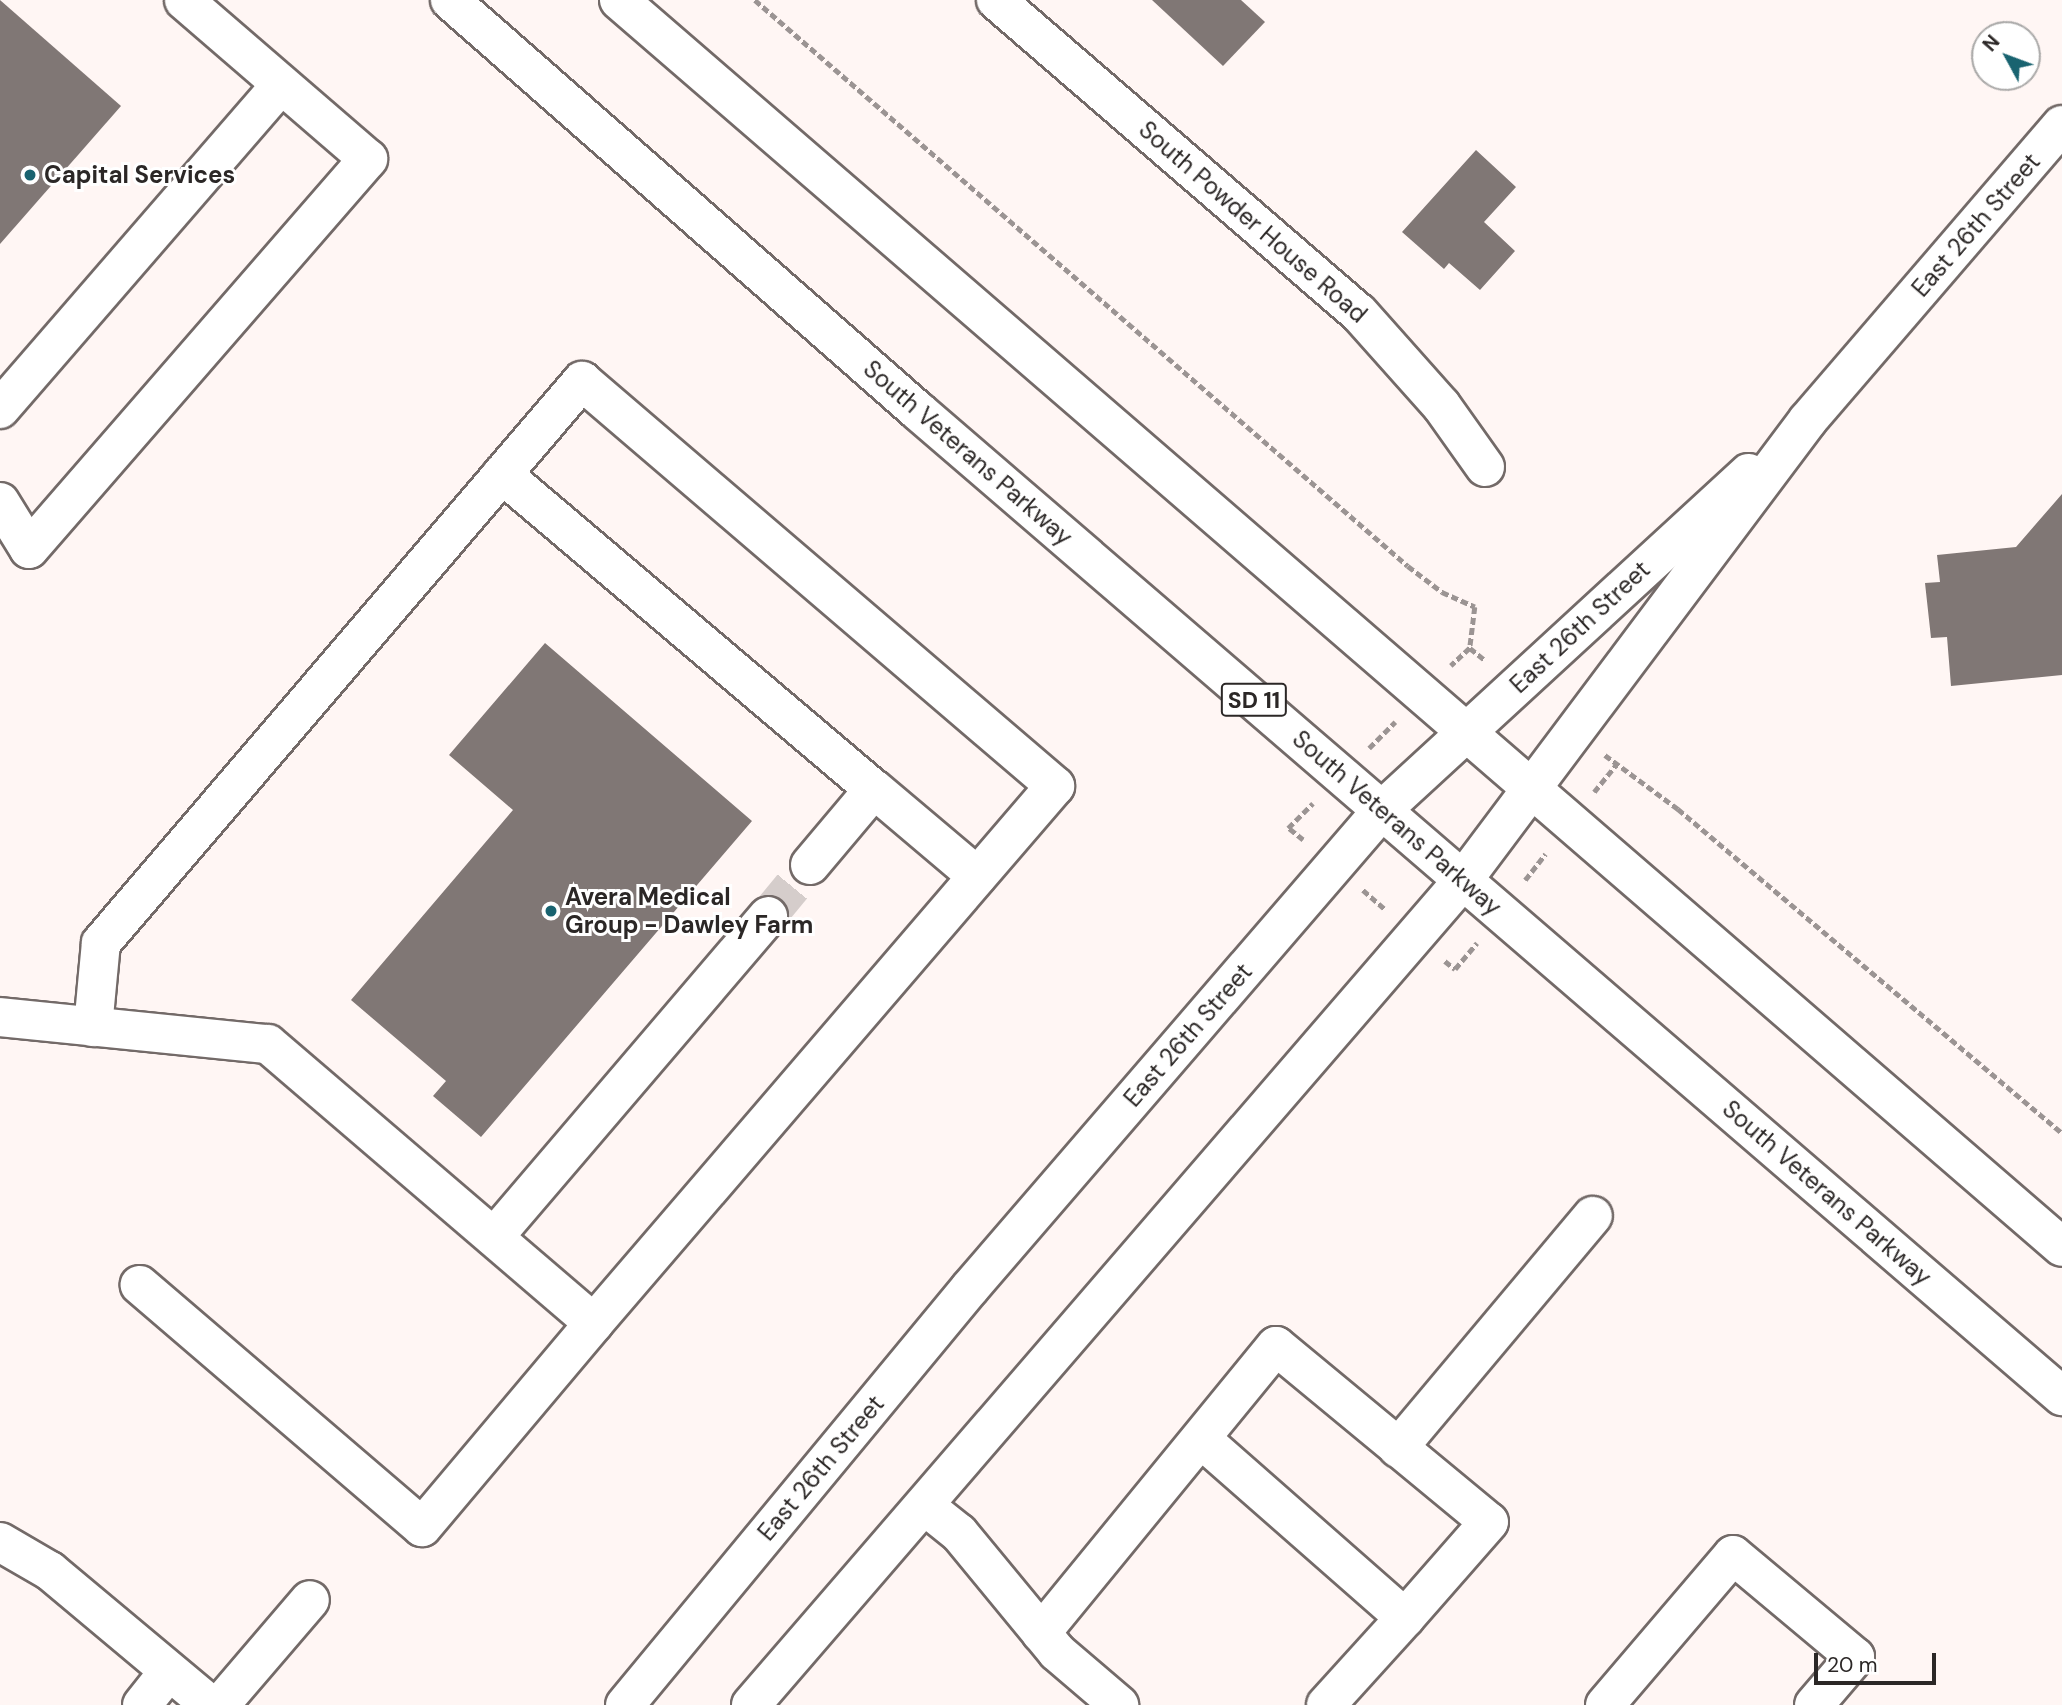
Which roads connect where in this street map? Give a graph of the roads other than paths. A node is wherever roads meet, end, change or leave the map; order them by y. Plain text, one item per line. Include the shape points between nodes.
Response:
1 (184, 0) edge
2 (450, 0) edge
3 (619, 0) edge
4 (996, 0) edge
5 (281, 85) junction
6 (2062, 125) edge
7 (0, 409) edge
8 (1808, 420) junction
9 (1485, 467) dead end
10 (502, 474) junction
11 (0, 502) edge
12 (1466, 734) junction
13 (874, 789) junction
14 (1530, 791) junction
15 (1382, 810) junction
16 (810, 865) tunnel mouth
17 (977, 876) junction
18 (1463, 880) junction
19 (768, 916) tunnel mouth
20 (0, 1017) edge
21 (93, 1027) junction
22 (1593, 1216) dead end
23 (494, 1237) junction
24 (2062, 1247) edge
25 (140, 1285) dead end
26 (594, 1323) junction
27 (2062, 1396) edge
28 (1201, 1439) junction
29 (1398, 1448) junction
30 (925, 1506) junction
31 (0, 1542) edge
32 (310, 1600) dead end
33 (1405, 1618) junction
34 (1041, 1633) junction
35 (169, 1671) junction
36 (142, 1705) edge
37 (210, 1705) edge
38 (220, 1705) edge
39 (625, 1705) edge
40 (751, 1705) edge
41 (1119, 1705) edge
42 (1326, 1705) edge
43 (1605, 1705) edge
44 (1814, 1705) edge

1 - 5 main road
2 - 15 main road, South Veterans Parkway / SD 11
3 - 12 main road
4 - 9 main road, South Powder House Road via 1358,312 1441,404
5 - 7 main road
5 - 11 main road via 368,159 29,549
6 - 8 main road, East 26th Street
8 - 12 main road, East 26th Street
8 - 14 main road, East 26th Street
10 - 13 main road
10 - 17 main road via 582,381 1055,786
10 - 21 main road via 101,943
12 - 14 main road
12 - 15 main road, East 26th Street
13 - 16 main road
13 - 17 main road
14 - 18 main road, East 26th Street
14 - 24 main road
15 - 18 main road, South Veterans Parkway / SD 11
15 - 39 main road, East 26th Street via 970,1288
17 - 26 main road
18 - 27 main road, South Veterans Parkway / SD 11
18 - 30 main road, East 26th Street
19 - 23 main road
20 - 21 main road
21 - 23 main road via 268,1044
22 - 29 main road
23 - 26 main road
25 - 26 main road via 422,1527
28 - 29 main road via 1276,1346
28 - 33 main road
28 - 34 main road
29 - 33 main road via 1489,1522
30 - 34 main road via 958,1533
30 - 40 main road, East 26th Street
31 - 35 main road via 50,1571
32 - 38 main road
33 - 42 main road
34 - 41 main road
35 - 36 main road
35 - 37 main road
43 - 44 main road via 1733,1555 1855,1657

